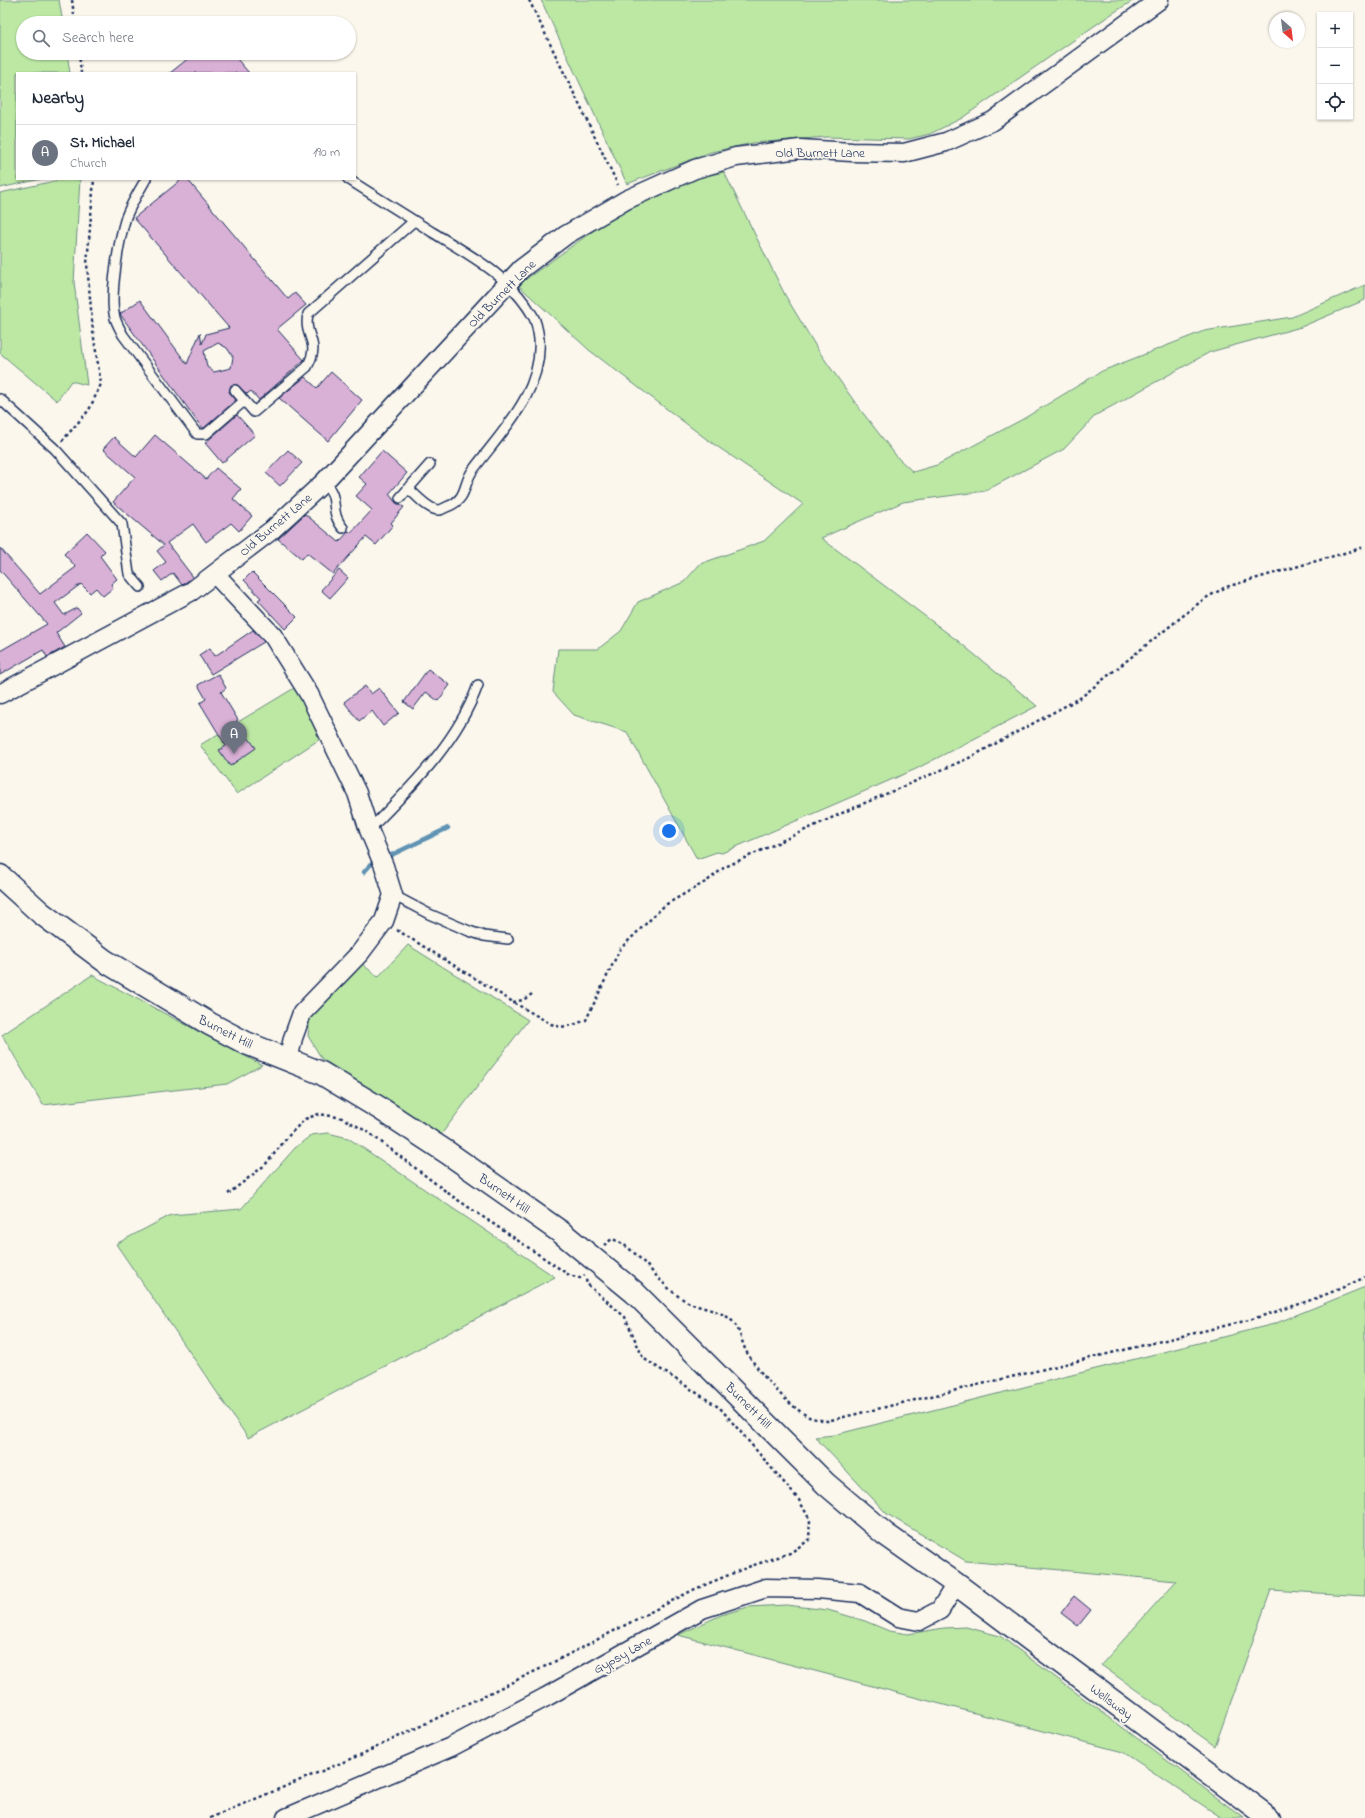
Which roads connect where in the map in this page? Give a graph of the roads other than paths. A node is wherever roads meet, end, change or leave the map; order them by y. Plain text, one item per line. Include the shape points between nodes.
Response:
1 (1160, 0) edge
2 (145, 180) edge
3 (350, 180) edge
4 (414, 221) junction
5 (508, 283) junction
6 (235, 390) dead end
7 (0, 399) edge
8 (244, 401) junction
9 (430, 464) dead end
10 (324, 482) junction
11 (408, 488) junction
12 (400, 498) dead end
13 (343, 528) dead end
14 (215, 574) junction
15 (140, 587) dead end
16 (478, 685) dead end
17 (0, 694) edge
18 (368, 830) junction
19 (0, 876) edge
20 (393, 895) junction
21 (508, 940) dead end
22 (288, 1060) junction
23 (956, 1584) junction
24 (286, 1818) edge
25 (1269, 1818) edge

1 - 5 street, Old Burnett Lane via 993,121 946,142 904,153 800,150 736,157 695,169 626,200 566,235 521,269
2 - 8 lane via 126,217 116,270 115,317 122,335 197,434 206,434
3 - 4 lane
4 - 5 lane via 487,266
4 - 8 lane via 308,314 306,322 314,349 308,367 254,412
5 - 10 street, Old Burnett Lane
5 - 11 lane via 534,317 538,329 540,354 533,383 517,413 471,472 463,494 454,504 440,510 430,507
6 - 8 lane
7 - 15 lane via 55,449 122,524 129,574
9 - 11 lane
10 - 13 lane via 334,497 334,516
10 - 14 street, Old Burnett Lane via 272,530
11 - 12 lane
14 - 17 street, Old Burnett Lane via 192,591
14 - 18 street via 274,636 309,694 357,793
16 - 18 lane via 470,706 457,728 418,780
18 - 20 street via 384,866
19 - 22 main road, Burnett Hill via 41,913 105,961 210,1024
20 - 21 lane via 469,931
20 - 22 street via 384,921 360,953 302,1013
22 - 23 main road, Burnett Hill via 321,1073 381,1109 562,1233 591,1266 634,1292 672,1328 826,1484 885,1534
23 - 24 street, Gypsy Lane via 940,1610 919,1621 898,1617 860,1593 818,1590 766,1588 702,1609 451,1747
23 - 25 main road, Wellsway

